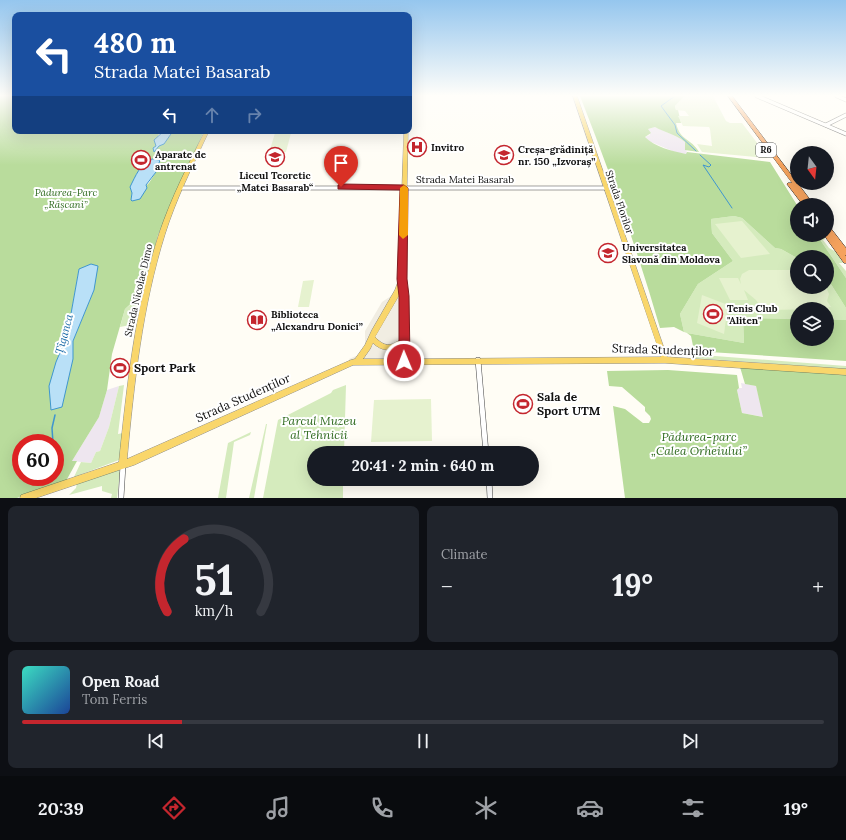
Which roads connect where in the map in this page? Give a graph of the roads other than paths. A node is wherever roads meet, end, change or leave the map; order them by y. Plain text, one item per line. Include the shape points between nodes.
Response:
1 (583, 119) edge
2 (746, 119) edge
3 (747, 119) edge
4 (812, 119) edge
5 (838, 119) edge
6 (826, 125) junction
7 (206, 134) edge
8 (406, 134) edge
9 (846, 134) edge
10 (181, 188) junction
11 (404, 188) junction
12 (605, 188) junction
13 (801, 198) edge
14 (806, 198) edge
15 (834, 239) edge
16 (834, 241) edge
17 (846, 253) edge
18 (846, 261) edge
19 (402, 279) junction
20 (394, 298) junction
21 (404, 301) junction
22 (372, 338) junction
23 (404, 340) junction
24 (478, 360) junction
25 (665, 360) junction
26 (358, 361) junction
27 (404, 361) junction
28 (846, 372) edge
29 (485, 446) edge
30 (123, 464) junction
31 (489, 486) edge
32 (24, 498) edge
33 (121, 498) edge
34 (490, 498) edge

1 - 12 main road, Strada Florilor
2 - 13 highway, R6
3 - 14 highway, R6
4 - 6 street
5 - 6 street
6 - 9 street
7 - 10 main road, Strada Nicolae Dimo
8 - 11 main road
10 - 11 street, Strada Matei Basarab
10 - 30 main road, Strada Nicolae Dimo via 162,233 142,309 131,380
11 - 12 street, Strada Matei Basarab
11 - 19 main road
12 - 25 main road, Strada Florilor
15 - 17 highway
16 - 18 highway
19 - 20 main road
19 - 21 main road
20 - 21 main road
20 - 22 main road
21 - 23 main road
22 - 23 main road via 386,348 396,346
22 - 26 main road
23 - 27 main road
24 - 25 main road, Strada Studenților
24 - 27 main road, Strada Studenților
24 - 29 street
25 - 28 main road, Strada Studenților
26 - 27 main road, Strada Studenților
26 - 30 main road, Strada Studenților
30 - 32 main road, Strada Studenților
30 - 33 street
31 - 34 street

